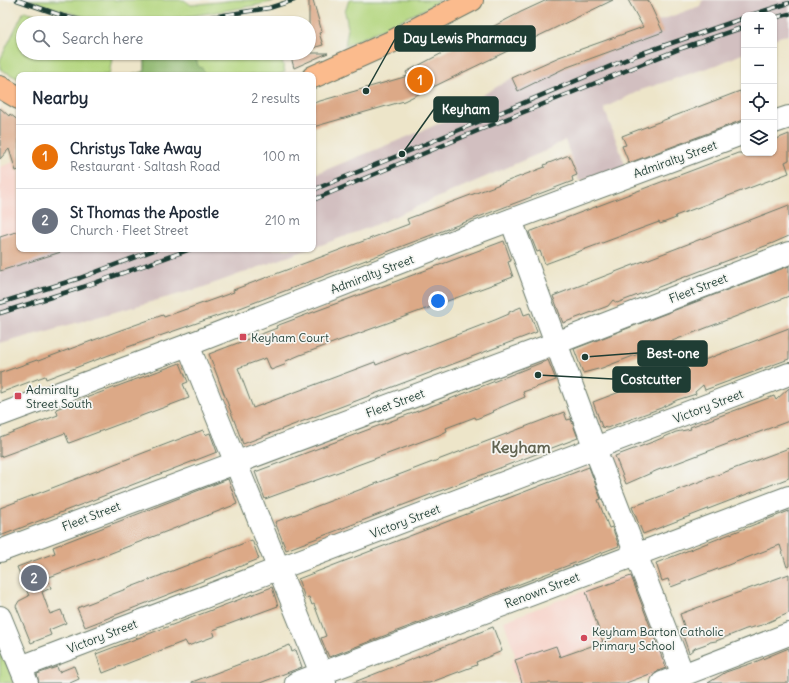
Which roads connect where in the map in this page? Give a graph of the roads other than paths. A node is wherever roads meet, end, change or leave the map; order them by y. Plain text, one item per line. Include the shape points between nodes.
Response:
1 (472, 0) edge
2 (316, 77) edge
3 (0, 87) edge
4 (16, 96) edge
5 (789, 117) edge
6 (777, 121) edge
7 (741, 134) edge
8 (511, 220) junction
9 (789, 253) edge
10 (556, 343) junction
11 (188, 345) junction
12 (789, 374) edge
13 (0, 415) edge
14 (595, 449) junction
15 (235, 462) junction
16 (789, 497) edge
17 (0, 551) edge
18 (637, 555) junction
19 (279, 569) junction
20 (0, 617) edge
21 (789, 634) edge
22 (24, 675) edge
23 (683, 675) junction
24 (323, 678) edge
25 (296, 683) edge
26 (662, 683) edge

1 - 2 main road
3 - 4 main road
5 - 6 street
7 - 8 street, Admiralty Street
8 - 10 street
8 - 11 street, Admiralty Street
9 - 10 street, Fleet Street
10 - 14 street
10 - 15 street, Fleet Street
11 - 13 street, Admiralty Street
11 - 15 street
12 - 14 street, Victory Street
14 - 18 street
14 - 19 street, Victory Street
15 - 17 street, Fleet Street
15 - 19 street
16 - 18 street, Renown Street
18 - 23 street
18 - 24 street, Renown Street
19 - 22 street, Victory Street
19 - 24 street
20 - 22 street
21 - 23 street
23 - 26 street
24 - 25 street, Renown Street

